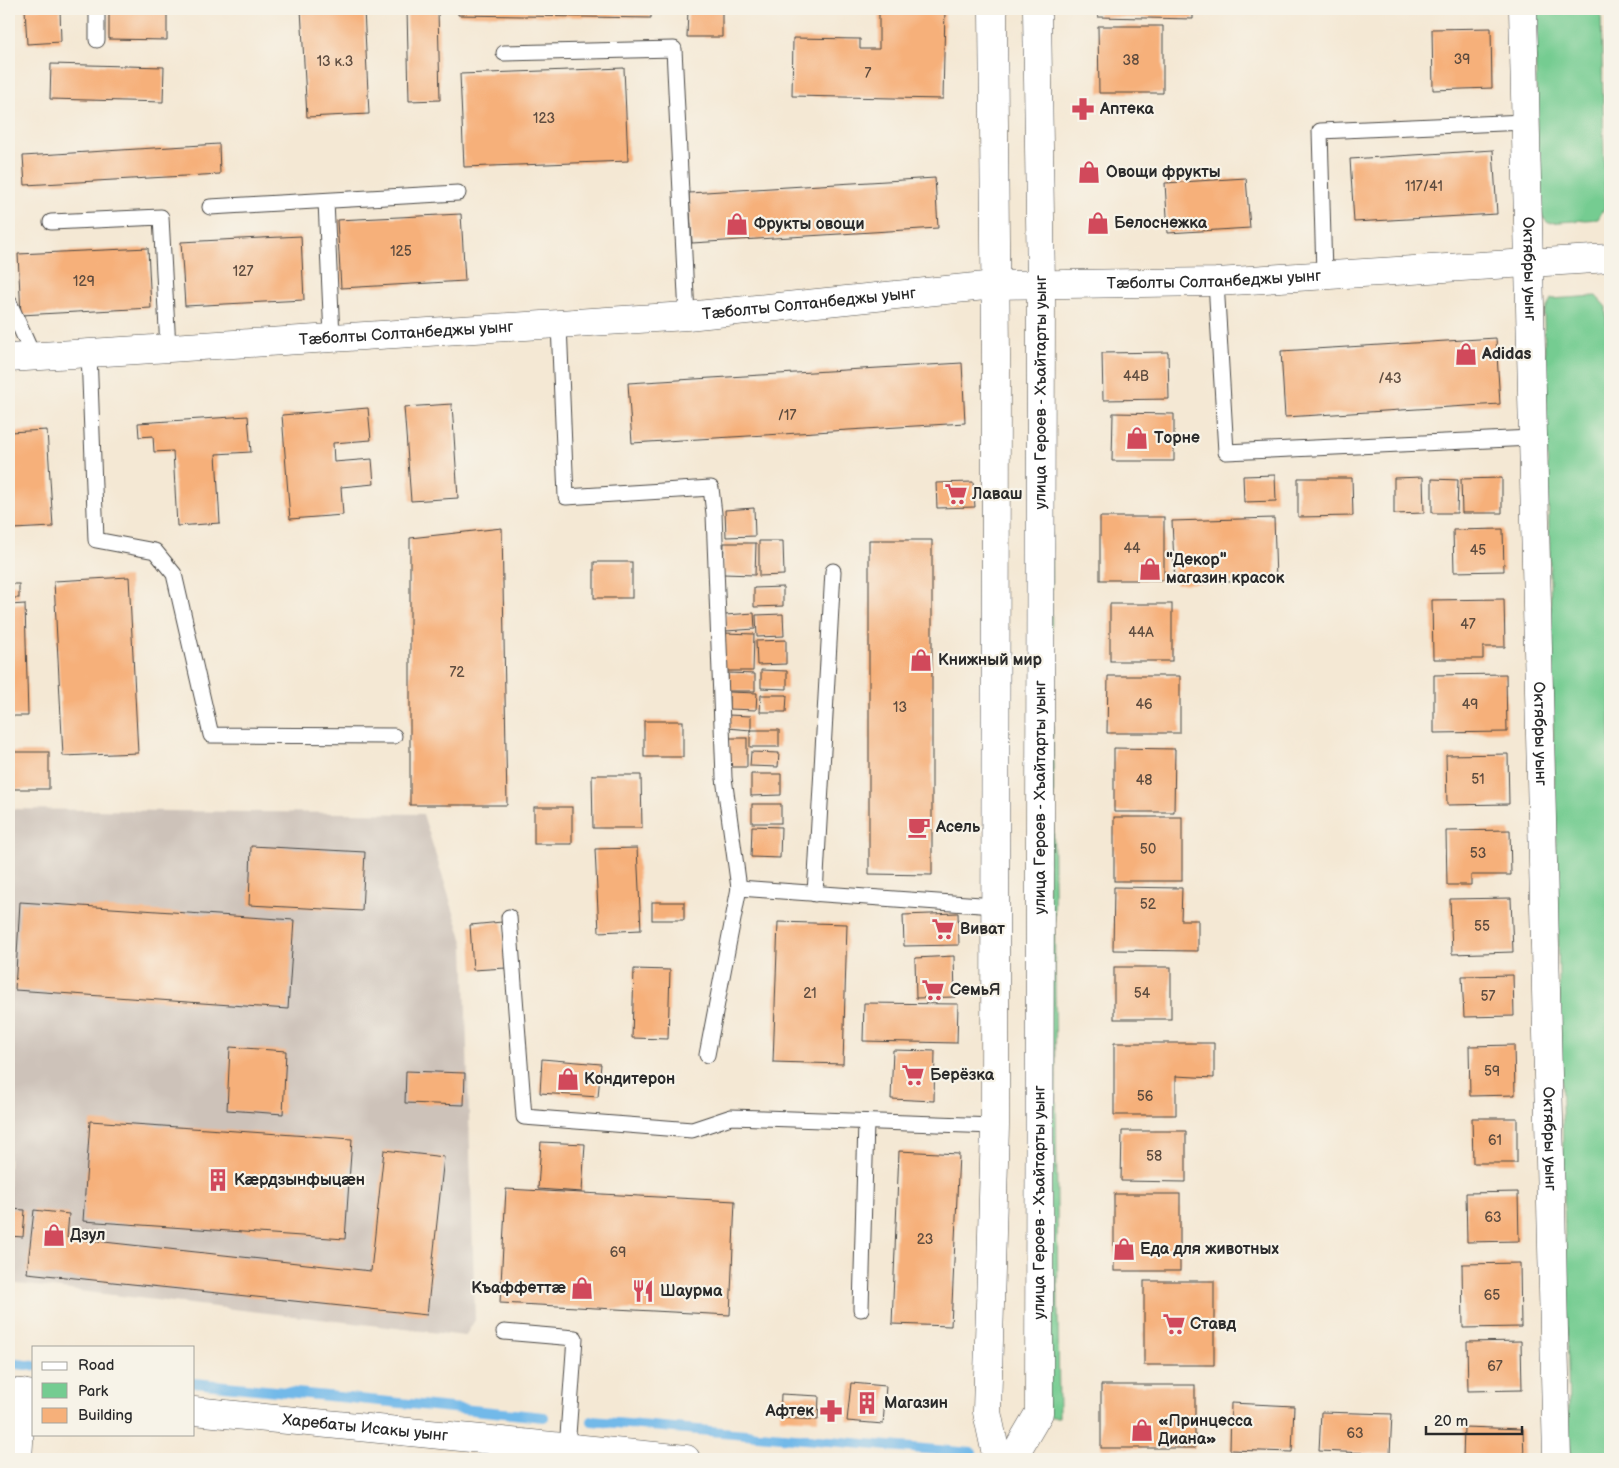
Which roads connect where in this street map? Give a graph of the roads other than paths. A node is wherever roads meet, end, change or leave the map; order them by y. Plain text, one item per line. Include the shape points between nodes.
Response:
1 (98, 9) edge
2 (992, 9) edge
3 (1038, 9) edge
4 (1522, 9) edge
5 (97, 40) dead end
6 (504, 53) dead end
7 (1525, 122) junction
8 (458, 193) dead end
9 (326, 201) junction
10 (210, 207) dead end
11 (51, 222) dead end
12 (1610, 258) edge
13 (1528, 263) junction
14 (1324, 274) junction
15 (1216, 282) junction
16 (994, 285) junction
17 (1041, 285) junction
18 (9, 302) edge
19 (687, 316) junction
20 (559, 324) junction
21 (332, 337) junction
22 (168, 348) junction
23 (89, 353) junction
24 (21, 357) edge
25 (1532, 438) junction
26 (833, 571) dead end
27 (394, 736) dead end
28 (740, 888) junction
29 (815, 894) junction
30 (995, 906) junction
31 (509, 917) dead end
32 (708, 1055) dead end
33 (866, 1122) junction
34 (994, 1126) junction
35 (861, 1309) dead end
36 (504, 1332) dead end
37 (22, 1393) edge
38 (195, 1411) edge
39 (580, 1453) edge
40 (18, 1459) edge
41 (686, 1459) edge
42 (996, 1459) edge
43 (1012, 1459) edge
44 (1557, 1459) edge

1 - 5 lane
2 - 16 street
3 - 17 street, улица Героев - Хъайтарты уынг
4 - 7 street, Октябры уынг
6 - 19 lane via 674,49
7 - 13 street, Октябры уынг
7 - 14 lane via 1320,131
8 - 9 lane
9 - 10 lane
9 - 21 lane
11 - 22 lane via 160,217
12 - 13 street, Тæболты Солтанбеджы уынг
13 - 14 street, Тæболты Солтанбеджы уынг
13 - 25 street, Октябры уынг
14 - 15 street, Тæболты Солтанбеджы уынг
15 - 17 street, Тæболты Солтанбеджы уынг
15 - 25 lane via 1226,452
16 - 17 street, Тæболты Солтанбеджы уынг
16 - 19 street, Тæболты Солтанбеджы уынг
16 - 30 street
17 - 43 street, улица Героев - Хъайтарты уынг via 1039,1413
18 - 24 lane
19 - 20 street, Тæболты Солтанбеджы уынг
20 - 21 street, Тæболты Солтанбеджы уынг
20 - 28 lane via 566,497 711,488 724,778
21 - 22 street, Тæболты Солтанбеджы уынг
22 - 23 street, Тæболты Солтанбеджы уынг
23 - 24 street, Тæболты Солтанбеджы уынг
23 - 27 lane via 96,540 155,552 174,574 211,735
25 - 44 street, Октябры уынг
26 - 29 lane
28 - 29 lane
28 - 32 lane
29 - 30 lane
30 - 34 street
31 - 33 lane via 524,1117 692,1130 731,1117
33 - 34 lane
33 - 35 lane
34 - 42 street via 987,1412
36 - 39 lane via 575,1338
37 - 40 street
38 - 39 street, Харебаты Исакы уынг
39 - 41 street, Харебаты Исакы уынг

